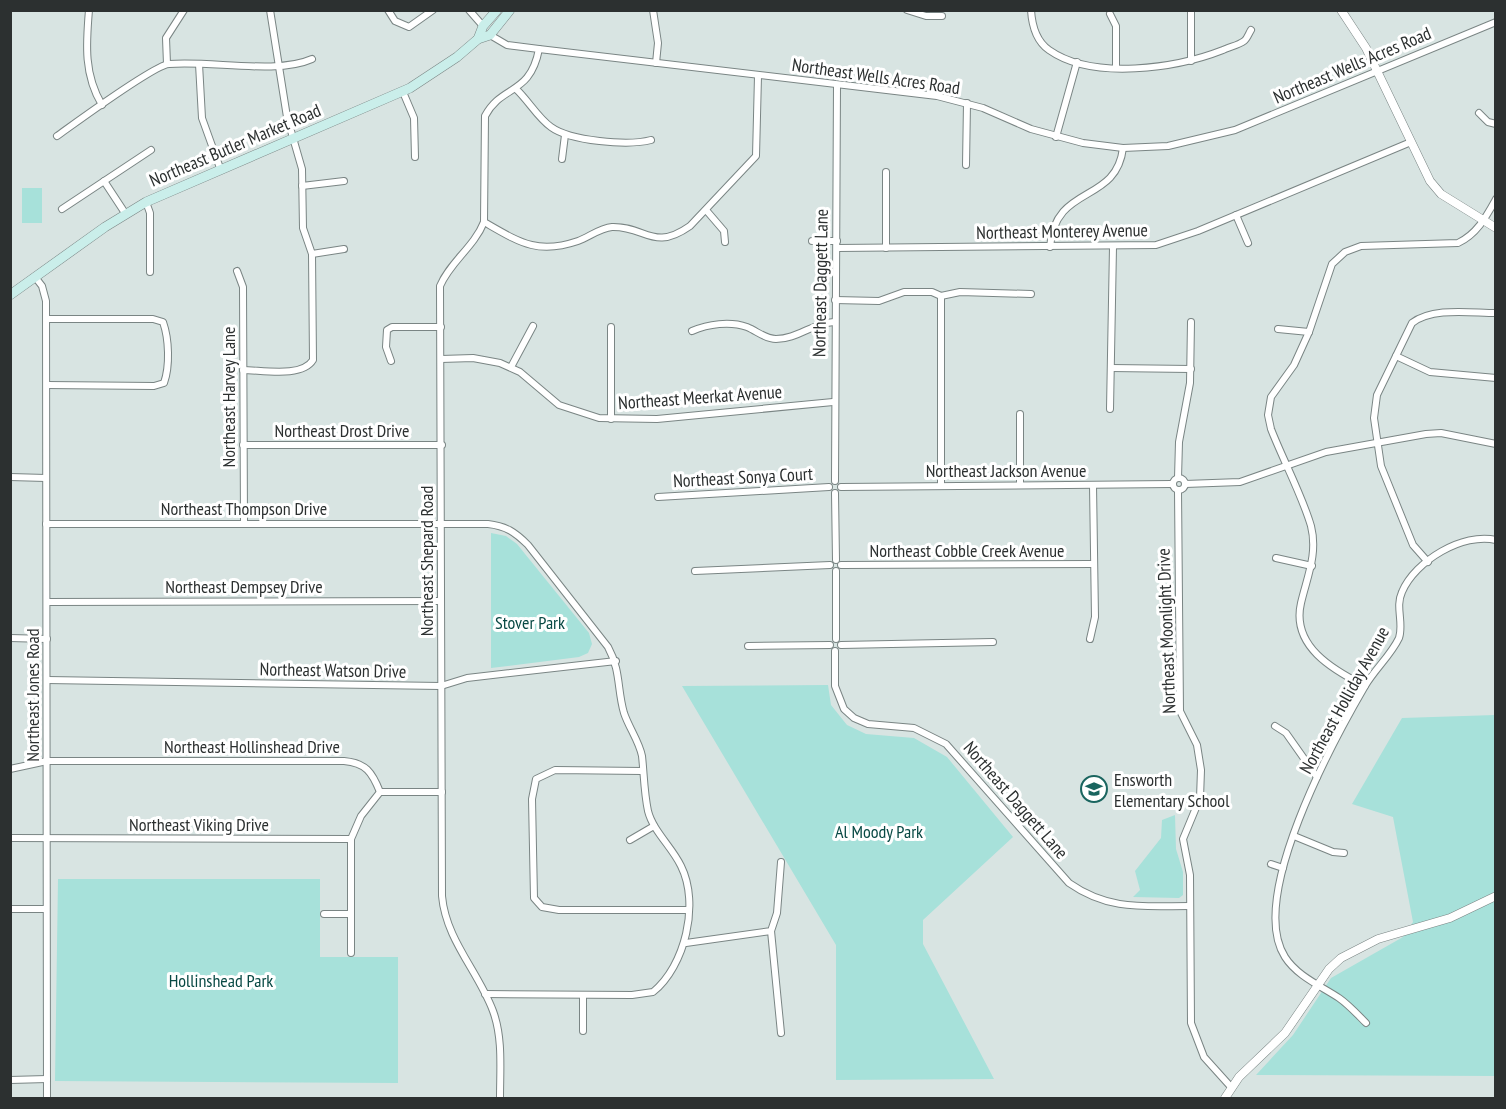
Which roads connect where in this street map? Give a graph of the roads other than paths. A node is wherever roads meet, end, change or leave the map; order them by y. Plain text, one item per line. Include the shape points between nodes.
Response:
1 (89, 10) edge
2 (184, 10) edge
3 (270, 10) edge
4 (388, 10) edge
5 (433, 10) edge
6 (469, 10) edge
7 (497, 10) edge
8 (505, 10) edge
9 (510, 10) edge
10 (653, 10) edge
11 (907, 10) edge
12 (1030, 10) edge
13 (1191, 10) edge
14 (1341, 10) edge
15 (1110, 14) dead end
16 (942, 16) dead end
17 (1496, 22) edge
18 (483, 26) junction
19 (1251, 30) dead end
20 (490, 35) junction
21 (478, 39) junction
22 (539, 49) junction
23 (312, 59) dead end
24 (1191, 61) junction
25 (1077, 62) junction
26 (656, 63) junction
27 (166, 64) junction
28 (199, 64) junction
29 (277, 65) junction
30 (1116, 68) junction
31 (1378, 70) junction
32 (758, 76) junction
33 (837, 85) junction
34 (516, 89) junction
35 (403, 92) junction
36 (967, 103) junction
37 (102, 105) junction
38 (1479, 113) dead end
39 (1496, 124) edge
40 (565, 135) junction
41 (57, 136) dead end
42 (1056, 137) junction
43 (294, 138) junction
44 (651, 140) dead end
45 (1411, 142) junction
46 (1123, 148) junction
47 (151, 150) dead end
48 (415, 157) dead end
49 (562, 159) dead end
50 (966, 165) dead end
51 (220, 168) junction
52 (886, 172) dead end
53 (104, 181) junction
54 (344, 181) dead end
55 (302, 186) junction
56 (1496, 200) edge
57 (146, 202) junction
58 (62, 209) dead end
59 (706, 210) junction
60 (125, 213) junction
61 (1236, 215) junction
62 (1485, 220) junction
63 (484, 222) junction
64 (1496, 228) edge
65 (812, 241) dead end
66 (725, 242) dead end
67 (1248, 243) dead end
68 (837, 245) junction
69 (1050, 247) junction
70 (1113, 247) junction
71 (886, 248) junction
72 (344, 249) dead end
73 (312, 254) junction
74 (150, 272) dead end
75 (237, 272) dead end
76 (35, 277) junction
77 (1031, 294) dead end
78 (11, 295) edge
79 (941, 296) junction
80 (835, 300) junction
81 (1496, 313) edge
82 (46, 319) junction
83 (834, 322) junction
84 (1191, 322) dead end
85 (441, 327) junction
86 (533, 327) dead end
87 (611, 327) dead end
88 (1278, 329) dead end
89 (692, 331) dead end
90 (1309, 332) junction
91 (1395, 356) junction
92 (441, 359) junction
93 (392, 361) dead end
94 (511, 367) junction
95 (1111, 368) junction
96 (1191, 369) junction
97 (243, 370) junction
98 (1496, 378) edge
99 (47, 385) junction
100 (834, 402) junction
101 (1110, 410) dead end
102 (1020, 414) dead end
103 (611, 418) junction
104 (1376, 443) junction
105 (1496, 444) edge
106 (243, 445) junction
107 (442, 445) junction
108 (1286, 467) junction
109 (10, 477) edge
110 (46, 478) junction
111 (1178, 478) junction
112 (838, 484) junction
113 (1020, 484) junction
114 (1172, 484) junction
115 (1185, 484) junction
116 (940, 485) junction
117 (1093, 485) junction
118 (829, 487) junction
119 (1178, 490) junction
120 (835, 493) junction
121 (658, 497) dead end
122 (243, 523) junction
123 (46, 524) junction
124 (441, 524) junction
125 (1496, 540) edge
126 (1276, 558) dead end
127 (1428, 562) junction
128 (839, 563) junction
129 (1093, 564) junction
130 (830, 565) junction
131 (1312, 566) junction
132 (695, 571) dead end
133 (836, 571) junction
134 (441, 601) junction
135 (47, 602) junction
136 (10, 638) edge
137 (47, 639) junction
138 (1090, 639) dead end
139 (838, 642) junction
140 (993, 642) dead end
141 (830, 645) junction
142 (748, 646) dead end
143 (836, 651) junction
144 (616, 661) junction
145 (47, 680) junction
146 (441, 686) junction
147 (1365, 686) junction
148 (1275, 726) dead end
149 (46, 760) junction
150 (10, 769) edge
151 (642, 771) junction
152 (1317, 777) junction
153 (380, 792) junction
154 (442, 792) junction
155 (654, 826) junction
156 (1294, 836) junction
157 (10, 838) edge
158 (47, 838) junction
159 (351, 839) junction
160 (630, 840) dead end
161 (1344, 853) dead end
162 (781, 862) dead end
163 (1271, 864) dead end
164 (1283, 868) junction
165 (1496, 896) edge
166 (1190, 906) junction
167 (10, 909) edge
168 (46, 909) junction
169 (688, 909) junction
170 (324, 914) dead end
171 (351, 914) junction
172 (771, 931) junction
173 (686, 943) junction
174 (351, 953) dead end
175 (1319, 985) junction
176 (485, 994) junction
177 (583, 995) junction
178 (1366, 1023) dead end
179 (584, 1031) dead end
180 (781, 1033) dead end
181 (47, 1079) junction
182 (10, 1080) edge
183 (1231, 1087) junction
184 (47, 1098) edge
185 (500, 1098) edge
186 (1225, 1098) edge

1 - 37 street via 88,74
2 - 27 street via 166,38
3 - 29 street
4 - 5 street via 399,25 409,27
6 - 18 street
7 - 18 main road, Northeast Butler Market Road
8 - 20 main road
9 - 20 main road
10 - 26 street via 658,43
11 - 16 street
12 - 25 street via 1034,31 1041,42 1050,51
13 - 24 street
14 - 31 street
15 - 30 street via 1116,26
17 - 31 street, Northeast Wells Acres Road
18 - 20 street, Northeast Wells Acres Road
18 - 21 main road, Northeast Butler Market Road
19 - 24 street via 1244,41
20 - 21 main road, Northeast Butler Market Road
20 - 22 street, Northeast Wells Acres Road via 507,45
21 - 35 main road, Northeast Butler Market Road
22 - 26 street, Northeast Wells Acres Road
22 - 34 street via 535,69
23 - 29 street via 302,64
24 - 30 street via 1155,68
25 - 30 street
25 - 42 street
26 - 32 street, Northeast Wells Acres Road
27 - 28 street
27 - 37 street
28 - 29 street
28 - 51 street via 202,118
29 - 43 street
31 - 45 street
31 - 46 street, Northeast Wells Acres Road via 1235,130 1168,146
32 - 33 street, Northeast Wells Acres Road
32 - 59 street via 756,156
33 - 36 street, Northeast Wells Acres Road
33 - 68 street, Northeast Daggett Lane
34 - 40 street via 549,126
34 - 63 street via 491,105 485,116
35 - 43 main road, Northeast Butler Market Road
35 - 48 street via 414,118
36 - 42 street, Northeast Wells Acres Road
36 - 50 street
37 - 41 street
38 - 39 street
40 - 44 street via 638,144
40 - 49 street
42 - 46 street, Northeast Wells Acres Road
43 - 51 main road, Northeast Butler Market Road
43 - 55 street via 301,157
45 - 61 street, Northeast Monterey Avenue
45 - 62 street via 1441,195
46 - 69 street via 1121,165 1113,178 1072,203 1058,217
47 - 53 street
51 - 57 main road, Northeast Butler Market Road
52 - 71 street
53 - 58 street
53 - 60 street
54 - 55 street
55 - 73 street via 303,228
56 - 62 street
57 - 60 main road, Northeast Butler Market Road
57 - 74 street via 150,213
59 - 63 street via 678,234 664,238 649,238 614,227 562,246 548,247 527,246
59 - 66 street via 724,231
60 - 76 main road, Northeast Butler Market Road
61 - 67 street
61 - 70 street, Northeast Monterey Avenue via 1170,242
62 - 64 street
62 - 90 street via 1458,243 1381,243 1346,252 1332,264
63 - 85 street, Northeast Shepard Road via 440,286
65 - 68 street, Northeast Monterey Avenue
68 - 71 street, Northeast Monterey Avenue
68 - 80 street, Northeast Daggett Lane
69 - 70 street, Northeast Monterey Avenue
69 - 71 street, Northeast Monterey Avenue
70 - 95 street
72 - 73 street
73 - 97 street via 313,354 309,366 300,370
75 - 97 street, Northeast Harvey Lane via 243,287
76 - 78 main road, Northeast Butler Market Road
76 - 82 street, Northeast Jones Road via 45,292
77 - 79 street via 960,292
79 - 80 street via 932,292 904,292 879,301
79 - 116 street
80 - 83 street, Northeast Daggett Lane
81 - 91 street via 1436,313 1420,317 1412,323
82 - 99 street, Northeast Jones Road
82 - 99 street via 153,319 163,322 167,332 164,383
83 - 89 street via 775,339 738,325 705,325
83 - 100 street, Northeast Daggett Lane
84 - 96 street
85 - 92 street, Northeast Shepard Road
85 - 93 street via 387,330 386,347
86 - 94 street
87 - 103 street
88 - 90 street
90 - 108 street via 1294,365 1271,397 1268,415
91 - 98 street via 1430,372
91 - 104 street via 1377,395
92 - 94 street, Northeast Meerkat Avenue via 486,359
92 - 107 street, Northeast Shepard Road
94 - 103 street, Northeast Meerkat Avenue via 559,405 586,416
95 - 96 street
95 - 101 street
96 - 111 street via 1178,450
97 - 106 street, Northeast Harvey Lane
99 - 110 street, Northeast Jones Road
100 - 103 street, Northeast Meerkat Avenue via 657,419
100 - 112 street, Northeast Daggett Lane
102 - 113 street
104 - 105 street via 1442,433
104 - 108 street via 1326,452
104 - 127 street via 1402,522 1413,545
106 - 107 street, Northeast Drost Drive
106 - 122 street, Northeast Harvey Lane
107 - 124 street, Northeast Shepard Road
108 - 115 street via 1240,482
108 - 131 street via 1311,527
109 - 110 street
110 - 123 street, Northeast Jones Road
111 - 114 street
111 - 115 street
112 - 116 street, Northeast Jackson Avenue
112 - 118 street
112 - 120 street
113 - 116 street, Northeast Jackson Avenue
113 - 117 street, Northeast Jackson Avenue
114 - 117 street, Northeast Jackson Avenue
114 - 119 street
115 - 119 street
117 - 129 street
118 - 120 street
118 - 121 street, Northeast Sonya Court
119 - 166 street, Northeast Moonlight Drive via 1180,711 1197,745 1201,763 1200,798 1183,839 1190,875
120 - 128 street
122 - 123 street, Northeast Thompson Drive
122 - 124 street, Northeast Thompson Drive
123 - 135 street, Northeast Jones Road
124 - 134 street, Northeast Shepard Road
124 - 144 street, Northeast Thompson Drive via 500,525 513,531
125 - 127 street, Northeast Holliday Avenue via 1466,540
126 - 131 street
127 - 147 street, Northeast Holliday Avenue via 1402,592 1400,638
128 - 129 street, Northeast Cobble Creek Avenue
128 - 130 street
128 - 133 street
129 - 138 street via 1095,617
130 - 132 street
130 - 133 street
131 - 147 street via 1301,608 1310,645 1329,667
133 - 139 street
134 - 135 street, Northeast Dempsey Drive
134 - 146 street, Northeast Shepard Road
135 - 137 street, Northeast Jones Road
136 - 137 street
137 - 145 street, Northeast Jones Road
139 - 140 street
139 - 141 street
139 - 143 street
141 - 142 street
141 - 143 street
143 - 166 street, Northeast Daggett Lane via 835,686 843,709 868,724 914,728 946,744 1069,883 1107,903
144 - 146 street, Northeast Watson Drive via 467,678
144 - 151 street via 624,712 640,749
145 - 146 street, Northeast Watson Drive
145 - 149 street, Northeast Jones Road
146 - 154 street, Northeast Shepard Road
147 - 152 street, Northeast Holliday Avenue
148 - 152 street via 1286,733
149 - 150 street, Northeast Hollinshead Drive
149 - 153 street, Northeast Hollinshead Drive via 344,761 367,768
149 - 158 street, Northeast Jones Road
151 - 155 street
151 - 169 street via 555,770 536,779 532,799 534,898 542,907 560,910
152 - 156 street, Northeast Holliday Avenue
153 - 154 street
153 - 159 street via 361,816
154 - 176 street, Northeast Shepard Road via 443,913
155 - 160 street
155 - 169 street via 682,868
156 - 161 street
156 - 164 street, Northeast Holliday Avenue
157 - 158 street, Northeast Viking Drive
158 - 159 street, Northeast Viking Drive
158 - 168 street, Northeast Jones Road
159 - 171 street
162 - 172 street via 777,913
163 - 164 street
164 - 175 street, Northeast Holliday Avenue via 1274,908 1277,938 1293,967
165 - 175 street via 1450,918 1359,948 1335,964
166 - 183 street, Northeast Moonlight Drive via 1191,1023 1204,1057
167 - 168 street
168 - 181 street, Northeast Jones Road
169 - 173 street
170 - 171 street
171 - 174 street
172 - 173 street
172 - 180 street
173 - 177 street via 672,971 653,992
175 - 178 street, Northeast Holliday Avenue
175 - 183 street via 1285,1033
176 - 177 street
176 - 185 street, Northeast Shepard Road via 498,1029
177 - 179 street
181 - 182 street
181 - 184 street, Northeast Jones Road
183 - 186 street

